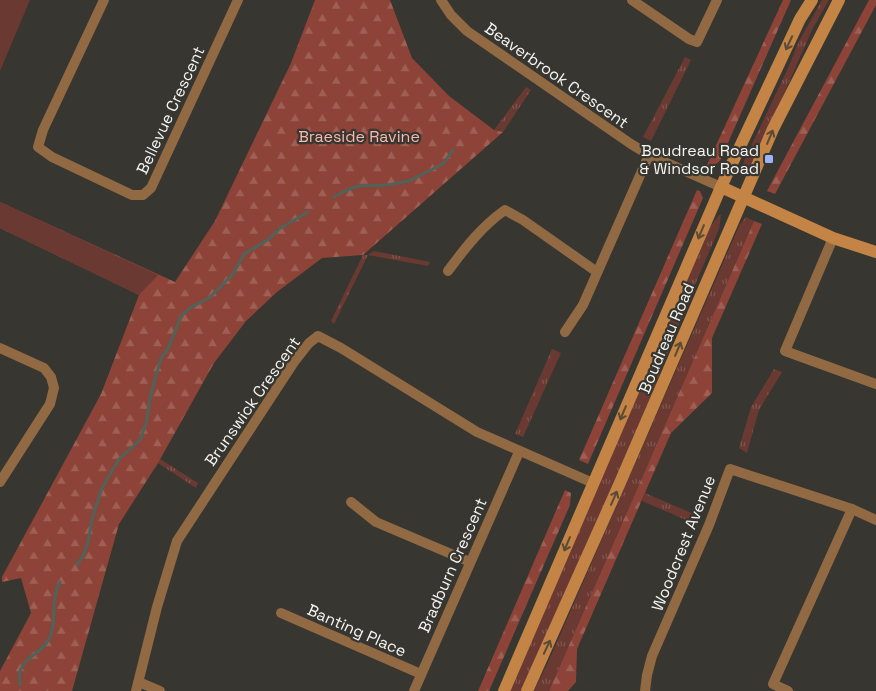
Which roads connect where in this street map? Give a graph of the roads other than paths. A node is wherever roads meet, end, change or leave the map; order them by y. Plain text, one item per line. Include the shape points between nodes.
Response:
1 (104, 0) edge
2 (238, 0) edge
3 (441, 0) edge
4 (632, 0) edge
5 (717, 0) edge
6 (812, 0) edge
7 (839, 0) edge
8 (649, 155) junction
9 (721, 187) junction
10 (744, 198) junction
11 (833, 238) junction
12 (876, 252) edge
13 (448, 270) dead end
14 (597, 272) junction
15 (565, 332) dead end
16 (0, 348) edge
17 (876, 384) edge
18 (519, 452) junction
19 (0, 482) edge
20 (593, 483) junction
21 (351, 502) dead end
22 (852, 509) junction
23 (876, 520) edge
24 (470, 562) junction
25 (281, 613) dead end
26 (421, 674) junction
27 (138, 686) edge
28 (160, 691) edge
29 (414, 691) edge
30 (504, 691) edge
31 (527, 691) edge
32 (645, 691) edge
33 (788, 691) edge

1 - 2 street, Bellevue Crescent via 38,147 52,157 132,195 143,195 151,188
3 - 8 street, Beaverbrook Crescent via 466,31
4 - 5 street via 697,42
6 -> 9 main road, Boudreau Road
10 -> 7 main road, Boudreau Road via 773,129
8 - 9 street, Beaverbrook Crescent
8 - 14 street
9 - 10 main road
9 -> 20 main road, Boudreau Road
10 - 11 main road
31 -> 10 main road, Boudreau Road
11 - 12 main road
11 - 17 street via 785,351
13 - 14 street via 467,245 505,210
14 - 15 street via 583,305
16 - 19 street via 44,368 54,388 50,404
18 - 20 street, Brunswick Crescent
18 - 24 street, Bradburn Crescent
18 - 27 street, Brunswick Crescent via 477,432 318,336 294,362 177,541
20 -> 30 main road, Boudreau Road
21 - 24 street via 376,522
22 - 23 street, Woodcrest Avenue
22 - 32 street, Woodcrest Avenue via 730,469 710,525 652,656
22 - 33 street via 773,684
24 - 26 street, Bradburn Crescent
25 - 26 street, Banting Place
26 - 29 street, Bradburn Crescent
27 - 28 street

